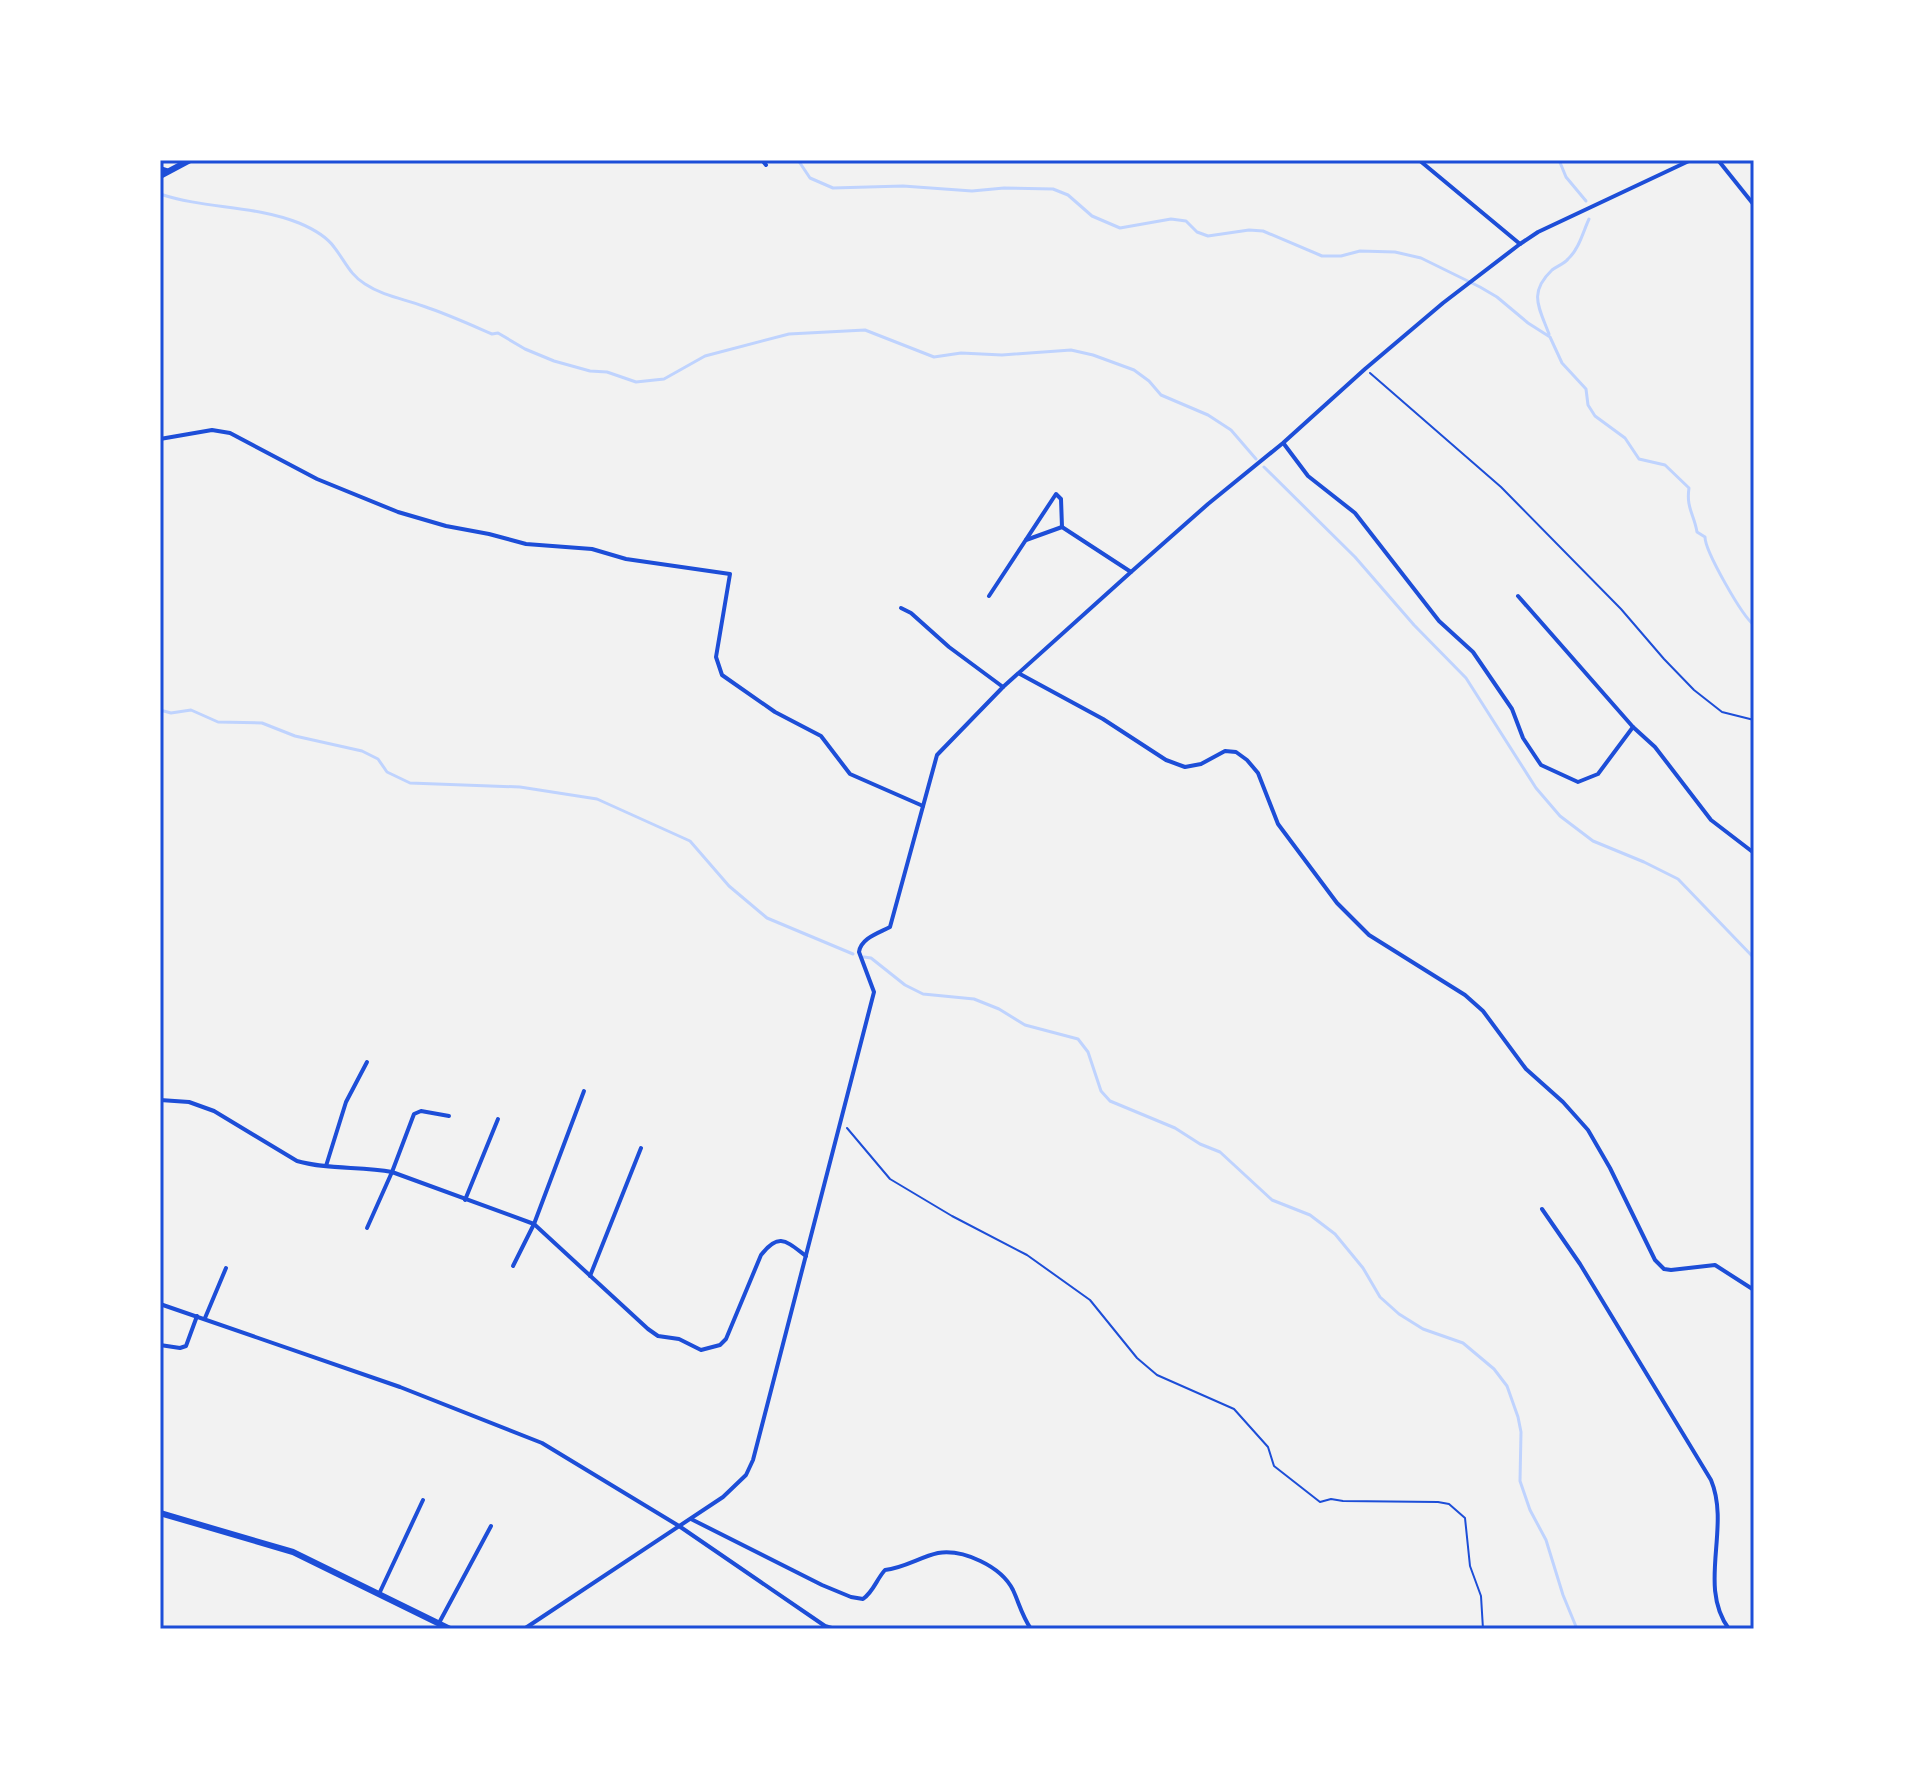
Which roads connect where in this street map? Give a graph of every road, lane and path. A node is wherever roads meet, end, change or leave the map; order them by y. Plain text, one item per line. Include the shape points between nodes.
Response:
1 (190, 160) edge
2 (762, 160) edge
3 (1419, 160) edge
4 (1691, 160) edge
5 (1718, 160) edge
6 (766, 165) dead end
7 (160, 168) edge
8 (169, 171) junction
9 (160, 176) edge
10 (1754, 205) edge
11 (1520, 244) junction
12 (1365, 369) junction
13 (160, 439) edge
14 (1283, 443) junction
15 (1062, 527) junction
16 (1026, 540) junction
17 (1131, 572) junction
18 (989, 596) dead end
19 (1518, 596) dead end
20 (901, 608) dead end
21 (1020, 674) junction
22 (1003, 687) junction
23 (1754, 720) edge
24 (1633, 727) junction
25 (923, 806) junction
26 (1754, 853) edge
27 (367, 1062) dead end
28 (584, 1091) dead end
29 (160, 1100) edge
30 (449, 1116) dead end
31 (498, 1119) dead end
32 (841, 1120) junction
33 (641, 1148) dead end
34 (326, 1166) junction
35 (392, 1172) junction
36 (465, 1200) junction
37 (1542, 1209) dead end
38 (534, 1224) junction
39 (367, 1228) dead end
40 (806, 1256) junction
41 (513, 1266) dead end
42 (226, 1268) dead end
43 (590, 1276) junction
44 (1754, 1290) edge
45 (160, 1304) edge
46 (197, 1316) junction
47 (205, 1318) junction
48 (160, 1345) edge
49 (423, 1500) dead end
50 (160, 1513) edge
51 (691, 1519) junction
52 (491, 1526) dead end
53 (679, 1526) junction
54 (379, 1594) junction
55 (439, 1623) junction
56 (450, 1629) edge
57 (524, 1629) edge
58 (835, 1629) edge
59 (1031, 1629) edge
60 (1483, 1629) edge
61 (1729, 1629) edge

1 - 8 main road
2 - 6 street
3 - 11 street
4 - 11 street
5 - 10 street
7 - 8 street
8 - 9 main road
11 - 12 street
12 - 14 street
12 - 23 path via 1501,487 1694,690 1722,712
13 - 25 street via 212,430 230,433 317,479 446,526 526,544 592,549 730,574 716,657 722,675 821,736 850,774
14 - 17 street
14 - 24 street via 1308,476 1355,513 1439,621 1473,652 1512,709 1541,765 1578,782 1598,774
15 - 16 street
15 - 16 street via 1061,499 1056,494
15 - 17 street
16 - 18 street
17 - 21 street
19 - 24 street
20 - 22 street
21 - 22 street
21 - 44 street via 1166,760 1185,767 1225,751 1247,760 1258,773 1278,824 1337,903 1369,935 1483,1011 1526,1069 1588,1130 1655,1260 1671,1270 1709,1263
22 - 25 street via 937,755
24 - 26 street via 1655,747 1711,820
25 - 32 street via 890,927 859,946 874,992
27 - 34 street via 346,1102
28 - 38 street
29 - 34 street via 202,1106 288,1157
30 - 35 street via 414,1114
31 - 36 street
32 - 40 street
32 - 60 path via 890,1179 1027,1255 1090,1300 1157,1375 1234,1409 1268,1447 1274,1466 1320,1502 1449,1504 1465,1518
33 - 43 street
34 - 35 street
35 - 36 street
35 - 39 street
36 - 38 street
37 - 61 street via 1711,1480 1719,1513 1715,1602
38 - 41 street
38 - 43 street
40 - 43 street via 787,1241 768,1246 726,1339 701,1350 658,1336
40 - 51 street via 753,1460 746,1475 723,1497
42 - 47 street
45 - 46 street
46 - 47 street
46 - 48 street via 186,1346
47 - 53 street via 542,1443
49 - 54 street
50 - 54 main road via 293,1552
51 - 53 street
51 - 59 street via 822,1585 863,1599 885,1570 934,1554 964,1555 1002,1574
52 - 55 street
53 - 57 street
53 - 58 street
54 - 55 main road
55 - 56 main road

